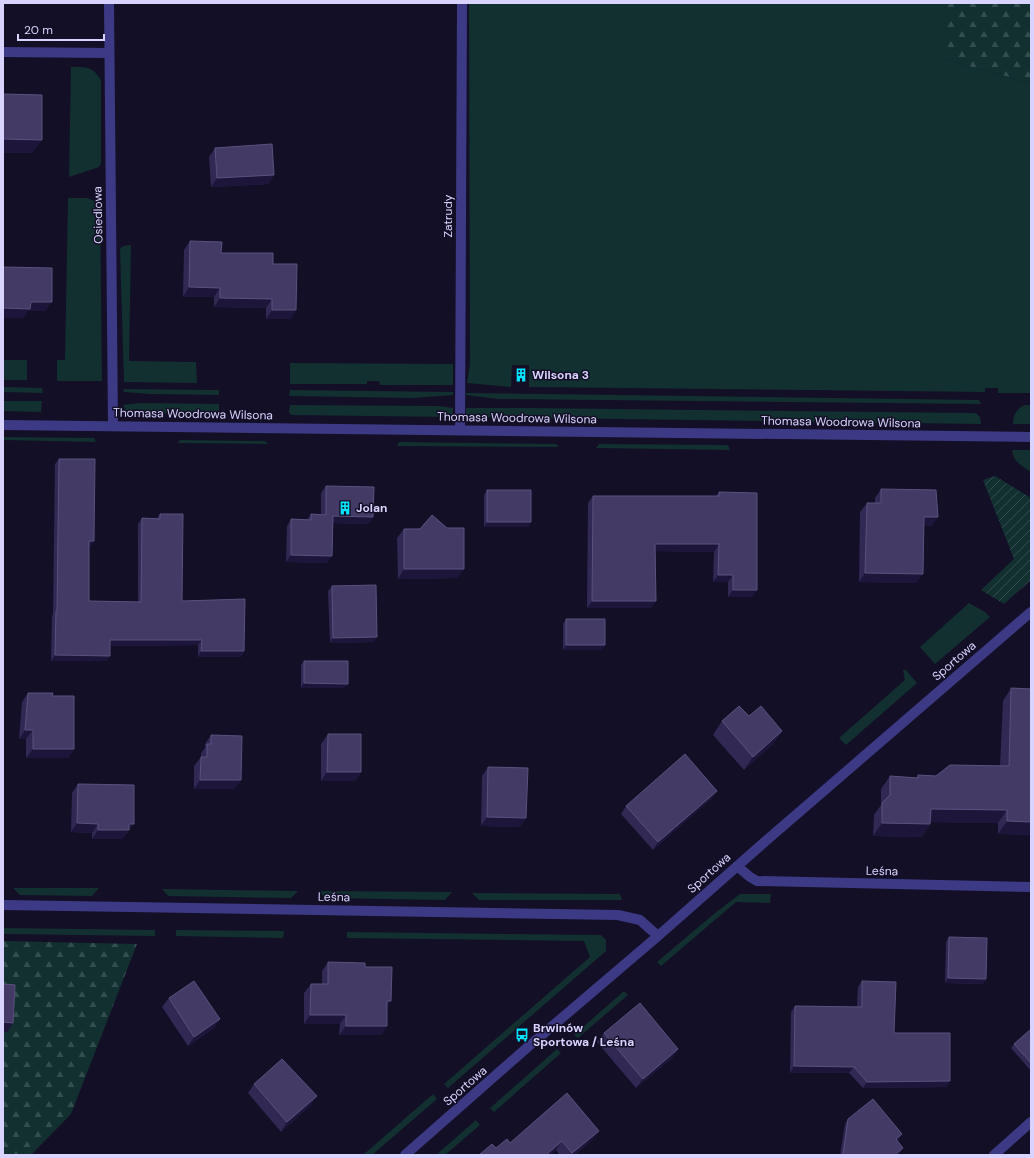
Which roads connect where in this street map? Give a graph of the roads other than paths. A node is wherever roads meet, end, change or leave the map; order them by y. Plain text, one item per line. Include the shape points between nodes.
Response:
1 (109, 3) edge
2 (462, 3) edge
3 (3, 52) edge
4 (109, 53) junction
5 (3, 425) edge
6 (113, 426) junction
7 (460, 430) junction
8 (1031, 437) edge
9 (1031, 612) edge
10 (737, 866) junction
11 (1031, 887) edge
12 (3, 906) edge
13 (658, 936) junction
14 (1031, 1122) edge
15 (405, 1155) edge
16 (994, 1155) edge

1 - 4 street, Osiedlowa
2 - 7 street, Zatrudy
3 - 4 street
4 - 6 street, Osiedlowa
5 - 6 street, Thomasa Woodrowa Wilsona
6 - 7 street, Thomasa Woodrowa Wilsona
7 - 8 street, Thomasa Woodrowa Wilsona
9 - 10 street, Sportowa
10 - 11 street, Leśna via 757,881
10 - 13 street, Sportowa
12 - 13 street, Leśna via 618,915 640,920
13 - 15 street, Sportowa
14 - 16 street

